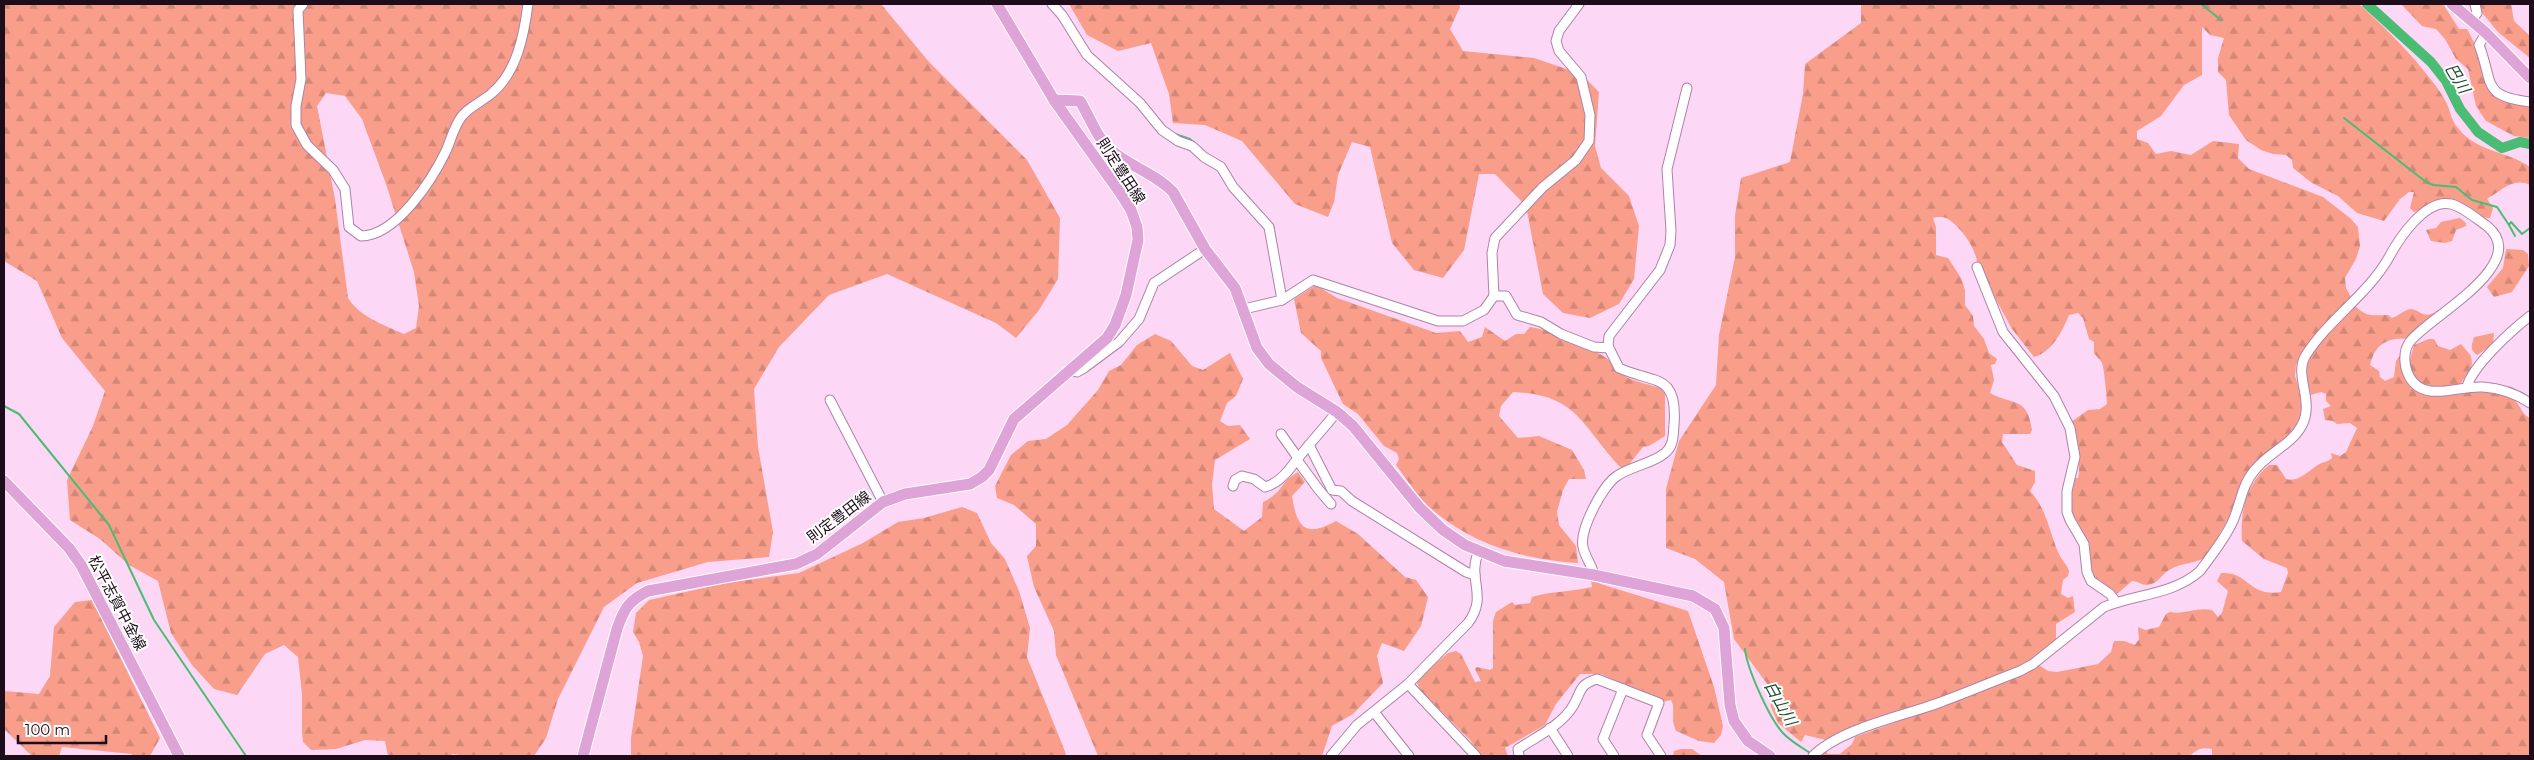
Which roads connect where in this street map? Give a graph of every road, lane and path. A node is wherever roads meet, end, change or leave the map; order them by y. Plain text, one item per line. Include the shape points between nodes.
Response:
1 (302, 4) edge
2 (528, 4) edge
3 (997, 4) edge
4 (1052, 4) edge
5 (1579, 4) edge
6 (2452, 4) edge
7 (2475, 4) edge
8 (2472, 20) junction
9 (2486, 33) junction
10 (2530, 78) edge
11 (1687, 88) dead end
12 (1054, 100) junction
13 (2530, 102) edge
14 (1206, 249) junction
15 (1977, 267) dead end
16 (1494, 296) junction
17 (1282, 300) junction
18 (1244, 309) junction
19 (2530, 316) edge
20 (1609, 348) junction
21 (1069, 370) junction
22 (2467, 387) junction
23 (830, 400) dead end
24 (2530, 403) edge
25 (1337, 412) junction
26 (1281, 434) dead end
27 (1309, 445) junction
28 (1298, 459) junction
29 (4, 481) edge
30 (1233, 486) dead end
31 (883, 502) junction
32 (1332, 504) dead end
33 (1480, 551) junction
34 (1475, 575) junction
35 (1594, 575) junction
36 (2116, 602) junction
37 (1408, 684) junction
38 (1623, 689) junction
39 (1374, 712) junction
40 (1550, 728) junction
41 (1816, 754) edge
42 (179, 756) edge
43 (583, 756) edge
44 (1331, 756) edge
45 (1409, 756) edge
46 (1476, 756) edge
47 (1519, 756) edge
48 (1568, 756) edge
49 (1614, 756) edge
50 (1661, 756) edge
51 (1770, 756) edge

1 - 2 street via 298,10 301,79 296,125 307,146 340,179 347,197 349,226 361,236 375,233 390,224 414,201 436,171 462,115 494,92 501,83 514,64
3 - 12 main road, 則定豊田線
4 - 17 street via 1087,55 1140,104 1162,130 1221,167 1233,187 1269,227
5 - 16 street via 1556,41 1559,51 1581,77 1590,115 1589,141 1576,160 1544,187 1495,238 1492,253
6 - 8 main road
7 - 8 street via 2477,14
8 - 9 main road
9 - 10 main road
9 - 13 street via 2478,45 2494,90 2510,100
11 - 20 street via 1667,169 1671,231 1666,260 1610,336
12 - 14 main road via 1080,101 1112,151 1166,184
12 - 21 main road, 則定豊田線 via 1131,210 1138,240 1126,295 1115,325 1107,338
14 - 18 main road via 1228,276
14 - 21 street via 1154,283 1139,318 1119,342 1077,372
15 - 36 street via 2003,332 2054,396 2070,428 2075,457 2067,491 2070,520 2084,544 2091,581
16 - 17 street via 1474,317 1455,322 1416,315 1313,280
16 - 20 street via 1506,296 1517,315 1541,322 1594,347
17 - 18 street
18 - 25 main road via 1257,348 1269,364 1297,387
19 - 22 street via 2469,377
20 - 35 street via 1619,368 1665,384 1672,395 1674,415 1670,449 1617,476 1606,487 1590,515 1582,539
21 - 31 main road, 則定豊田線 via 1014,419 989,470 982,477 970,484 905,494
22 - 24 street via 2506,391
22 - 36 street via 2431,392 2414,383 2406,369 2406,351 2410,342 2479,288 2502,255 2502,243 2491,228 2457,206 2439,204 2426,211 2410,227 2397,242 2373,283 2305,356 2301,371 2308,403 2302,425 2254,471 2231,526 2200,571 2168,590
23 - 31 street
25 - 27 street
25 - 33 main road via 1363,436 1430,519 1454,538
26 - 28 street
27 - 28 street
27 - 34 street via 1332,490 1341,491 1409,537
28 - 30 street via 1270,485 1265,487 1242,476 1235,480
28 - 32 street
29 - 42 main road, 松平志賀中金線 via 81,564
31 - 43 main road, 則定豊田線 via 817,554 796,564 663,587 632,599 617,630
33 - 34 street
33 - 35 main road via 1509,562
34 - 37 street via 1479,600 1474,615
35 - 51 main road via 1693,596 1715,609 1724,628 1734,721 1748,741
36 - 41 street via 2095,612 2027,668 1858,732
37 - 39 street
37 - 46 street
38 - 40 street via 1597,678 1586,682 1564,718
38 - 49 street via 1603,739
38 - 50 street via 1659,703 1647,735
39 - 44 street via 1357,725
39 - 45 street
40 - 47 street via 1518,749
40 - 48 street

